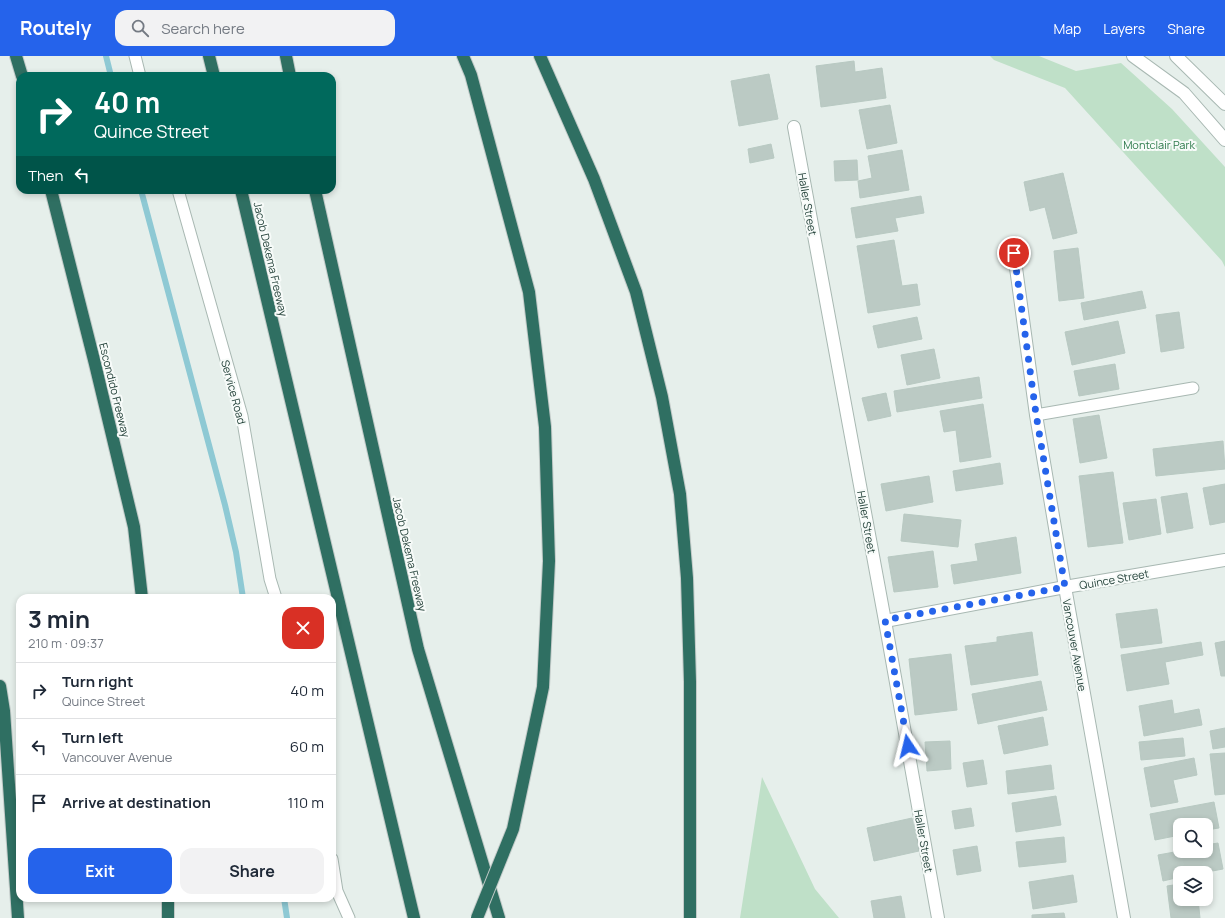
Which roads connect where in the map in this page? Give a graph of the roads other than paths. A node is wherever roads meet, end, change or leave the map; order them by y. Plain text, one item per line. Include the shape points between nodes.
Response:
1 (16, 56) edge
2 (135, 56) edge
3 (209, 56) edge
4 (286, 56) edge
5 (463, 56) edge
6 (540, 56) edge
7 (1134, 56) edge
8 (1176, 56) edge
9 (21, 72) edge
10 (139, 72) edge
11 (213, 72) edge
12 (289, 72) edge
13 (1225, 104) edge
14 (794, 127) dead end
15 (1225, 140) edge
16 (52, 194) edge
17 (179, 194) edge
18 (242, 194) edge
19 (316, 194) edge
20 (1014, 253) dead end
21 (1193, 388) dead end
22 (1036, 414) junction
23 (1225, 560) edge
24 (1065, 587) junction
25 (142, 594) edge
26 (275, 594) edge
27 (885, 620) junction
28 (0, 686) edge
29 (336, 885) edge
30 (16, 888) edge
31 (17, 902) edge
32 (168, 902) edge
33 (18, 918) edge
34 (168, 918) edge
35 (348, 918) edge
36 (414, 918) edge
37 (477, 918) edge
38 (499, 918) edge
39 (690, 918) edge
40 (938, 918) edge
41 (1124, 918) edge

1 - 9 highway
2 - 10 lane
3 - 11 highway
4 - 12 highway
5 - 37 highway, bridge via 471,75 529,292 545,427 548,561 543,687 513,829
6 - 39 highway via 594,179 636,292 662,397 680,494 687,578 690,682
7 - 15 street via 1184,92
8 - 13 street
14 - 27 street, Haller Street
16 - 25 highway, Escondido Freeway via 134,527
17 - 26 lane, Service Road via 242,416
18 - 36 highway, Jacob Dekema Freeway
19 - 38 highway, Jacob Dekema Freeway via 418,649
20 - 22 street, Vancouver Avenue
21 - 22 lane
22 - 24 street, Vancouver Avenue
23 - 24 street, Quince Street
24 - 27 street, Quince Street
24 - 41 street, Vancouver Avenue
27 - 40 street, Haller Street
28 - 30 highway via 4,711
29 - 35 lane
31 - 33 highway
32 - 34 highway

